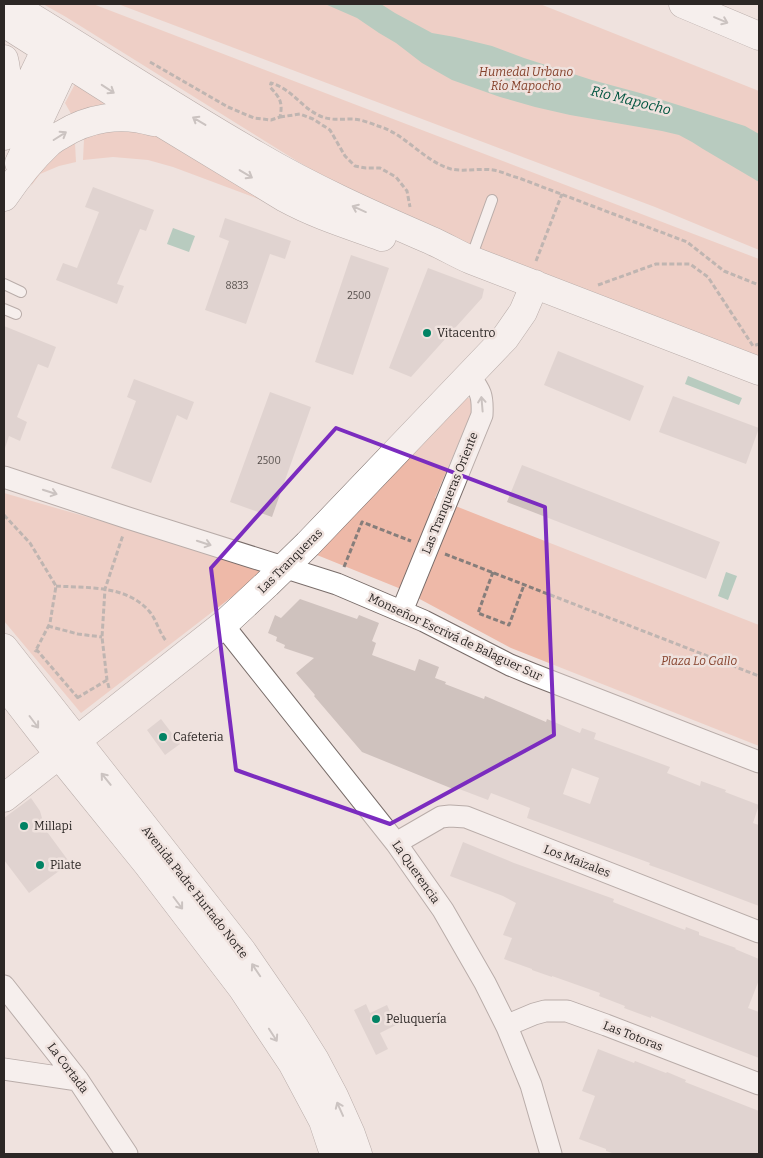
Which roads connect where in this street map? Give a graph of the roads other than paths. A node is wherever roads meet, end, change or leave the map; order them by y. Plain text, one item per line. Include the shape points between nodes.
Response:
1 (10, 4) edge
2 (682, 4) edge
3 (4, 23) edge
4 (759, 36) edge
5 (60, 47) junction
6 (4, 59) edge
7 (4, 105) edge
8 (163, 124) junction
9 (4, 136) edge
10 (4, 196) edge
11 (492, 200) dead end
12 (463, 257) junction
13 (536, 273) junction
14 (4, 284) edge
15 (21, 292) dead end
16 (4, 309) edge
17 (16, 314) dead end
18 (759, 371) edge
19 (469, 376) junction
20 (4, 477) edge
21 (284, 568) junction
22 (402, 611) junction
23 (223, 625) junction
24 (4, 648) edge
25 (13, 678) edge
26 (68, 748) junction
27 (759, 762) edge
28 (4, 798) edge
29 (396, 843) junction
30 (759, 932) edge
31 (4, 986) edge
32 (506, 1027) junction
33 (4, 1069) edge
34 (78, 1080) junction
35 (759, 1084) edge
36 (127, 1154) edge
37 (334, 1154) edge
38 (358, 1154) edge
39 (552, 1154) edge

1 - 5 main road
2 -> 4 main road
3 - 5 main road
5 -> 8 main road
5 - 9 main road
5 - 10 main road
12 -> 5 main road via 307,184
6 - 7 main road via 7,79
10 -> 8 main road via 50,142 73,128 94,120 117,117
8 -> 12 main road via 304,209 417,249
11 - 12 lane
12 - 13 main road
13 - 18 main road
13 - 19 main road, Las Tranqueras via 523,312 505,338
14 - 15 lane
16 - 17 lane
19 - 21 main road, Las Tranqueras
22 -> 19 street, Las Tranqueras Oriente via 482,415 483,401
20 -> 21 street, Monseñor Escrivá de Balaguer Sur
21 - 22 street, Monseñor Escrivá de Balaguer Sur via 338,584
21 - 23 main road, Las Tranqueras
22 - 27 street, Monseñor Escrivá de Balaguer Sur via 510,665
23 - 26 main road, Las Tranqueras
23 - 29 street, La Querencia
24 - 25 main road, Avenida Padre Hurtado Norte
25 - 26 main road, Avenida Padre Hurtado Norte
26 - 28 main road, Las Tranqueras
26 -> 37 main road, Avenida Padre Hurtado Norte via 148,865 242,988 292,1063 322,1121
38 -> 26 main road, Avenida Padre Hurtado Norte via 315,1060 247,958
29 - 30 street, Los Maizales via 441,817 466,817
29 - 32 street, La Querencia via 443,910 486,983
31 - 34 street, La Cortada
32 - 35 street, Las Totoras via 545,1011 567,1011
32 - 39 street, La Querencia via 531,1085
33 - 34 street
34 - 36 street, La Cortada

